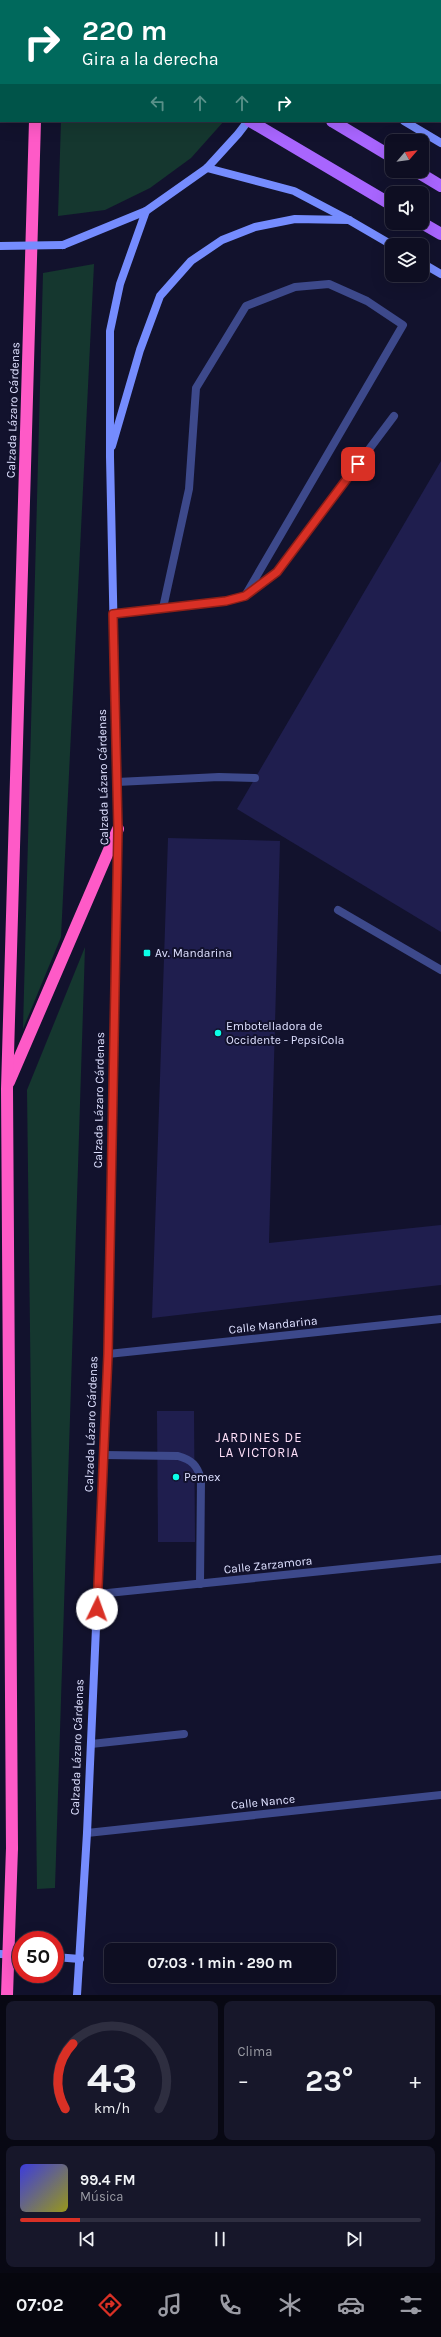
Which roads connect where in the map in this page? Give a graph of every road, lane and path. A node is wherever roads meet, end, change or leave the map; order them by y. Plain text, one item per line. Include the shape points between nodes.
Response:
1 (35, 122) edge
2 (248, 122) edge
3 (251, 122) edge
4 (334, 122) edge
5 (406, 122) edge
6 (441, 143) edge
7 (385, 153) edge
8 (207, 168) junction
9 (428, 178) edge
10 (441, 186) edge
11 (385, 201) edge
12 (146, 211) junction
13 (350, 220) junction
14 (429, 227) edge
15 (441, 234) edge
16 (385, 241) edge
17 (0, 246) edge
18 (429, 267) edge
19 (441, 274) edge
20 (394, 416) dead end
21 (110, 457) junction
22 (245, 596) junction
23 (164, 608) junction
24 (113, 614) junction
25 (255, 778) dead end
26 (117, 782) junction
27 (118, 830) junction
28 (338, 910) dead end
29 (441, 970) edge
30 (7, 1089) junction
31 (441, 1319) edge
32 (108, 1354) junction
33 (104, 1455) junction
34 (441, 1559) edge
35 (200, 1584) junction
36 (98, 1594) junction
37 (184, 1734) dead end
38 (91, 1744) junction
39 (441, 1795) edge
40 (88, 1833) junction
41 (0, 1954) edge
42 (12, 1955) edge
43 (64, 1958) edge
44 (80, 1959) junction
45 (7, 1995) edge
46 (77, 1995) edge

1 - 30 highway, Calzada Lázaro Cárdenas
2 - 8 main road
3 - 11 main road
4 - 7 main road
5 - 6 main road
8 - 12 main road
8 - 13 main road via 294,192
9 - 10 main road
12 - 17 main road, bridge via 63,245
12 - 21 main road, Calzada Lázaro Cárdenas via 120,284 110,331
13 - 16 main road
13 - 21 main road via 295,219 255,227 222,240 191,261 160,296 140,350
14 - 15 main road
18 - 19 main road
20 - 22 street via 277,572
21 - 24 main road, Calzada Lázaro Cárdenas
22 - 23 street via 226,601
22 - 23 street via 402,325 367,301 329,284 294,287 246,306 196,388 189,489
23 - 24 street
24 - 26 main road, Calzada Lázaro Cárdenas
25 - 26 street via 219,777
26 - 27 main road, Calzada Lázaro Cárdenas
27 - 30 highway
27 - 32 main road, Calzada Lázaro Cárdenas
28 - 29 street
30 - 45 highway, Calzada Lázaro Cárdenas, bridge via 12,1848
31 - 32 street, Calle Mandarina
32 - 33 main road, Calzada Lázaro Cárdenas
33 - 35 street via 178,1456 189,1459 198,1468 201,1479
33 - 36 main road, Calzada Lázaro Cárdenas
34 - 35 street, Calle Zarzamora
35 - 36 street, Calle Zarzamora
36 - 38 main road, Calzada Lázaro Cárdenas
37 - 38 street
38 - 40 main road, Calzada Lázaro Cárdenas
39 - 40 street, Calle Nance
40 - 44 main road, Calzada Lázaro Cárdenas
41 - 42 main road
43 - 44 main road
44 - 46 main road, Calzada Lázaro Cárdenas

